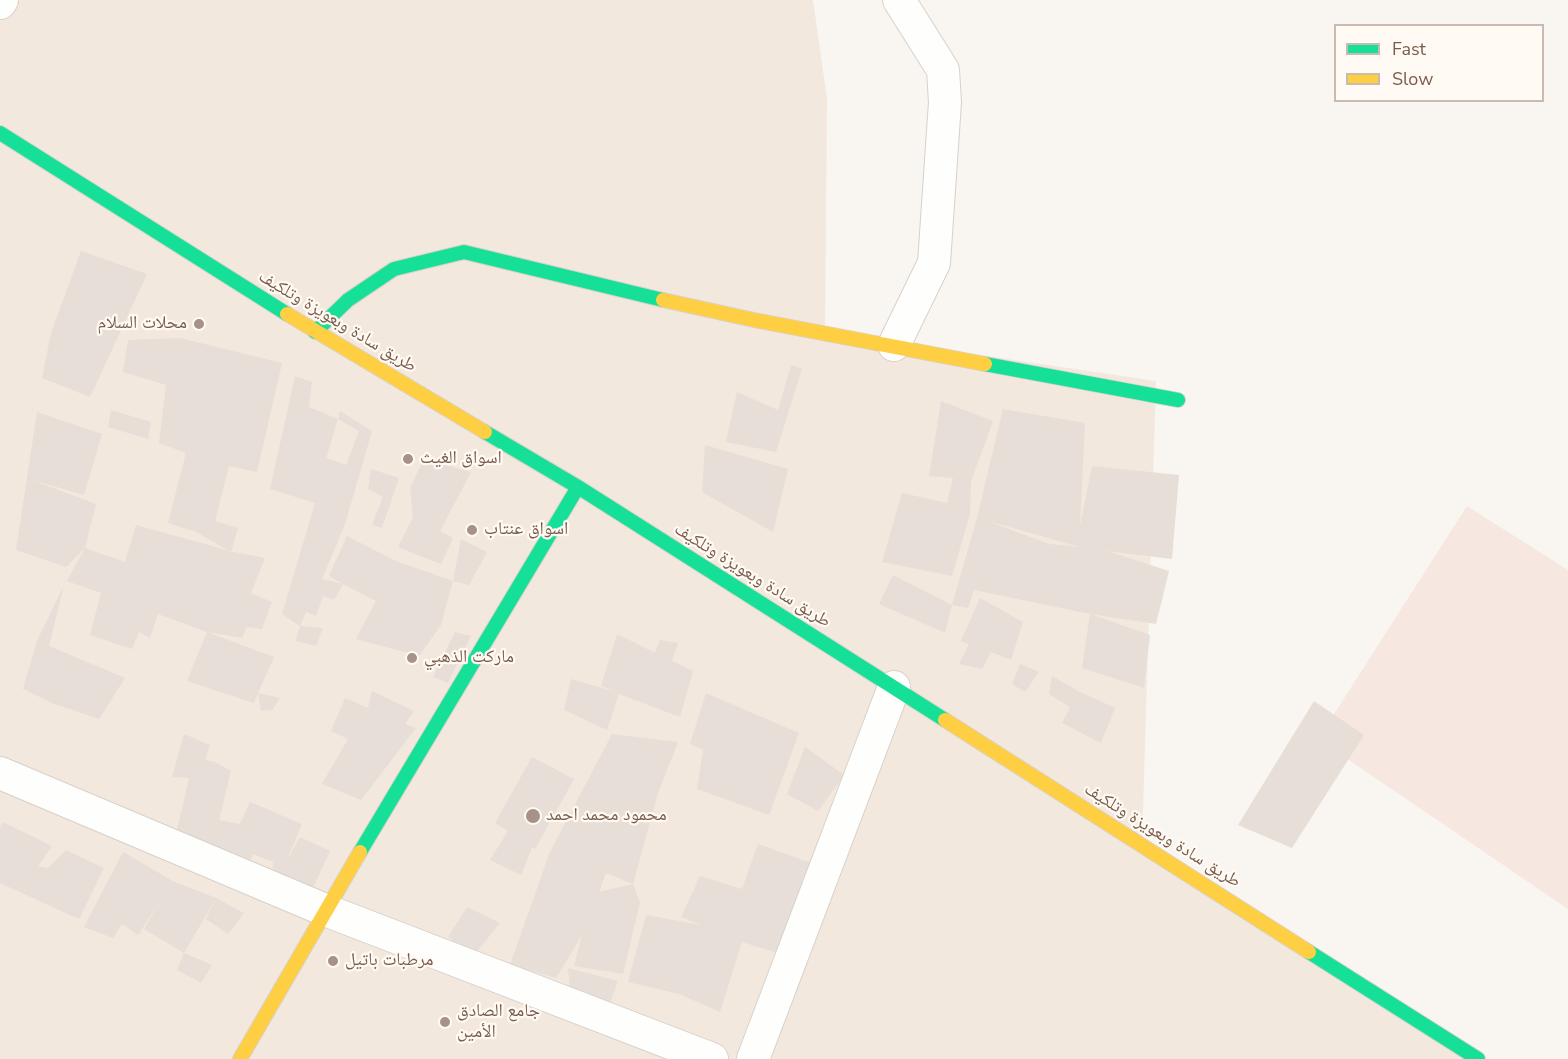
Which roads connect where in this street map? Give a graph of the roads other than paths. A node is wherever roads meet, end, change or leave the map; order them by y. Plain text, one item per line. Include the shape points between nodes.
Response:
1 (899, 0) edge
2 (0, 133) edge
3 (315, 332) junction
4 (894, 345) junction
5 (1178, 400) dead end
6 (578, 487) junction
7 (894, 687) junction
8 (0, 773) edge
9 (325, 910) junction
10 (654, 1049) edge
11 (240, 1059) edge
12 (712, 1059) edge
13 (753, 1059) edge
14 (1478, 1059) edge

1 - 4 street via 943,70 945,102 934,263
2 - 3 main road, طريق سادة وبعويزة وتلكيف
3 - 4 main road via 348,300 394,269 464,252 754,320
3 - 6 main road, طريق سادة وبعويزة وتلكيف
4 - 5 main road
6 - 7 main road, طريق سادة وبعويزة وتلكيف
6 - 9 main road
7 - 13 street
7 - 14 main road, طريق سادة وبعويزة وتلكيف
8 - 9 street
9 - 10 street
9 - 11 main road
10 - 12 street

